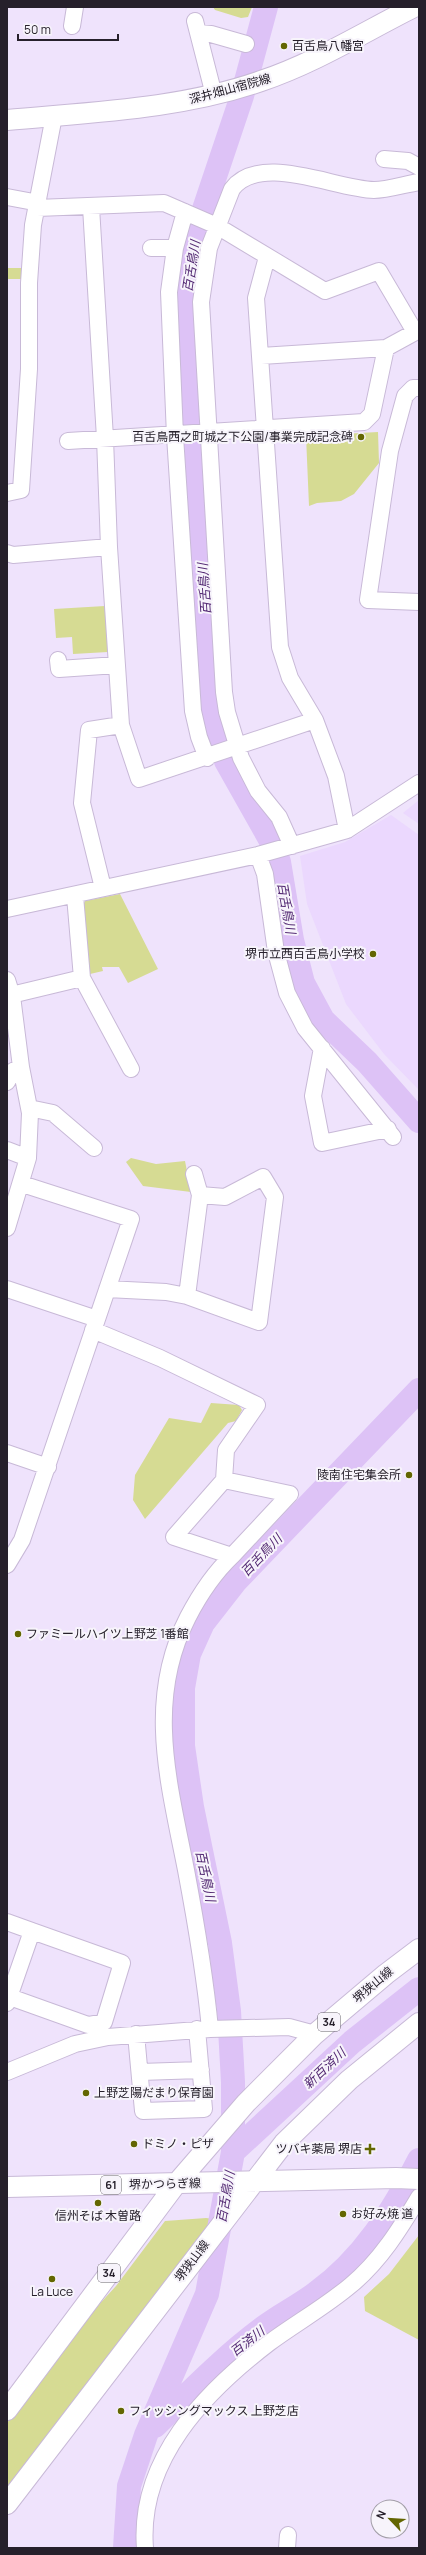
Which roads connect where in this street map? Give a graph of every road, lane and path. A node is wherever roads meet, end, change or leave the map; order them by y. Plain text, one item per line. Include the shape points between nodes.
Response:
1 (75, 7) edge
2 (414, 7) edge
3 (72, 26) dead end
4 (246, 44) dead end
5 (214, 95) junction
6 (54, 116) junction
7 (7, 120) edge
8 (384, 160) dead end
9 (419, 167) edge
10 (419, 182) edge
11 (7, 197) edge
12 (38, 206) junction
13 (91, 207) junction
14 (187, 213) junction
15 (214, 224) junction
16 (151, 248) dead end
17 (175, 248) junction
18 (266, 257) junction
19 (417, 331) edge
20 (386, 348) junction
21 (261, 356) junction
22 (419, 388) edge
23 (266, 428) junction
24 (206, 433) junction
25 (178, 435) junction
26 (105, 438) junction
27 (68, 441) dead end
28 (7, 493) edge
29 (109, 547) junction
30 (7, 553) edge
31 (419, 602) edge
32 (58, 660) dead end
33 (117, 665) junction
34 (315, 720) junction
35 (121, 725) junction
36 (233, 749) junction
37 (210, 757) junction
38 (419, 783) edge
39 (347, 830) junction
40 (290, 847) junction
41 (262, 854) junction
42 (103, 888) junction
43 (76, 896) junction
44 (7, 909) edge
45 (82, 978) junction
46 (7, 980) edge
47 (10, 996) edge
48 (322, 1048) junction
49 (21, 1067) junction
50 (131, 1069) dead end
51 (7, 1082) edge
52 (29, 1108) junction
53 (94, 1148) dead end
54 (7, 1150) edge
55 (28, 1158) junction
56 (194, 1174) dead end
57 (22, 1184) junction
58 (200, 1194) junction
59 (7, 1228) edge
60 (7, 1289) edge
61 (107, 1289) junction
62 (187, 1296) junction
63 (95, 1324) junction
64 (7, 1453) edge
65 (48, 1467) junction
66 (224, 1480) junction
67 (232, 1556) junction
68 (7, 1565) edge
69 (7, 1922) edge
70 (32, 1931) junction
71 (419, 1949) edge
72 (8, 1999) edge
73 (419, 2023) edge
74 (207, 2029) junction
75 (136, 2034) junction
76 (315, 2034) junction
77 (9, 2067) edge
78 (201, 2070) junction
79 (140, 2072) junction
80 (419, 2179) edge
81 (250, 2183) junction
82 (176, 2184) junction
83 (7, 2187) edge
84 (419, 2197) edge
85 (7, 2410) edge
86 (7, 2504) edge
87 (145, 2548) edge

1 - 3 street
2 - 5 main road, 深井畑山宿院線 via 301,65 261,82
4 - 5 street via 196,27
5 - 6 main road, 深井畑山宿院線 via 194,100
6 - 7 main road, 深井畑山宿院線
6 - 12 street
8 - 9 street via 408,161
10 - 15 street via 375,190 275,173 249,175 237,182
11 - 12 street
12 - 13 street
12 - 28 street via 33,225 29,283 29,369 22,490
13 - 14 street via 164,203
13 - 26 street
14 - 15 street
14 - 17 street
15 - 18 street
15 - 24 street via 201,302
16 - 17 street
17 - 25 street via 169,292
18 - 19 street via 325,291 379,271
18 - 21 street via 256,298
19 - 20 street
20 - 21 street
20 - 23 street via 372,414 364,422
21 - 23 street
22 - 31 street via 413,388 405,396 390,451 368,600
23 - 24 street
23 - 34 street via 280,647 290,678
24 - 25 street
24 - 36 street via 224,692
25 - 26 street
25 - 37 street via 193,711 199,737
26 - 27 street
26 - 29 street
29 - 30 street via 13,555
29 - 33 street
32 - 33 street via 60,668
33 - 35 street
34 - 36 street
34 - 39 street via 336,776
35 - 37 street via 139,780
35 - 42 street via 89,730 82,803
36 - 37 street
36 - 40 street via 258,791 279,817
38 - 39 street
39 - 40 street
40 - 41 street
41 - 42 street
41 - 48 street via 276,952 287,993 305,1028
42 - 43 street
43 - 44 street
43 - 45 street
45 - 47 street
45 - 50 street
46 - 47 street
47 - 49 street
48 - 48 street via 313,1096 322,1143 390,1133
49 - 51 street via 13,1071
49 - 52 street
52 - 53 street via 54,1114
52 - 55 street
54 - 55 street
55 - 57 street
56 - 58 street
57 - 59 street
57 - 61 street via 131,1219
58 - 62 street
58 - 62 street via 225,1198 263,1177 276,1197 259,1322
60 - 63 street
61 - 62 street via 166,1292
61 - 63 street
63 - 65 street
63 - 66 street via 257,1405 226,1450
64 - 65 street
65 - 68 street via 22,1540
66 - 67 street via 174,1537
66 - 67 street via 290,1494
67 - 74 street via 201,1592 185,1623 167,1671 163,1697 162,1725 166,1760 204,1965
69 - 70 street
70 - 72 street
70 - 72 street via 122,1963 104,2022 88,2025
71 - 76 main road, 堺狭山線 / 34
73 - 81 main road, 堺狭山線 via 349,2080 284,2143
74 - 75 street
74 - 76 street via 289,2026
74 - 78 street
75 - 77 street via 75,2044
75 - 79 street
76 - 82 main road, 堺狭山線 / 34 via 246,2103
78 - 79 street
78 - 79 street via 204,2109 143,2111
80 - 81 main road, 堺かつらぎ線 / 61
81 - 82 main road, 堺かつらぎ線 / 61
81 - 86 main road, 堺狭山線
82 - 83 main road, 堺かつらぎ線 / 61
82 - 85 main road, 堺狭山線 / 34
84 - 87 street via 399,2231 352,2284 233,2372 196,2410 159,2466 146,2507

